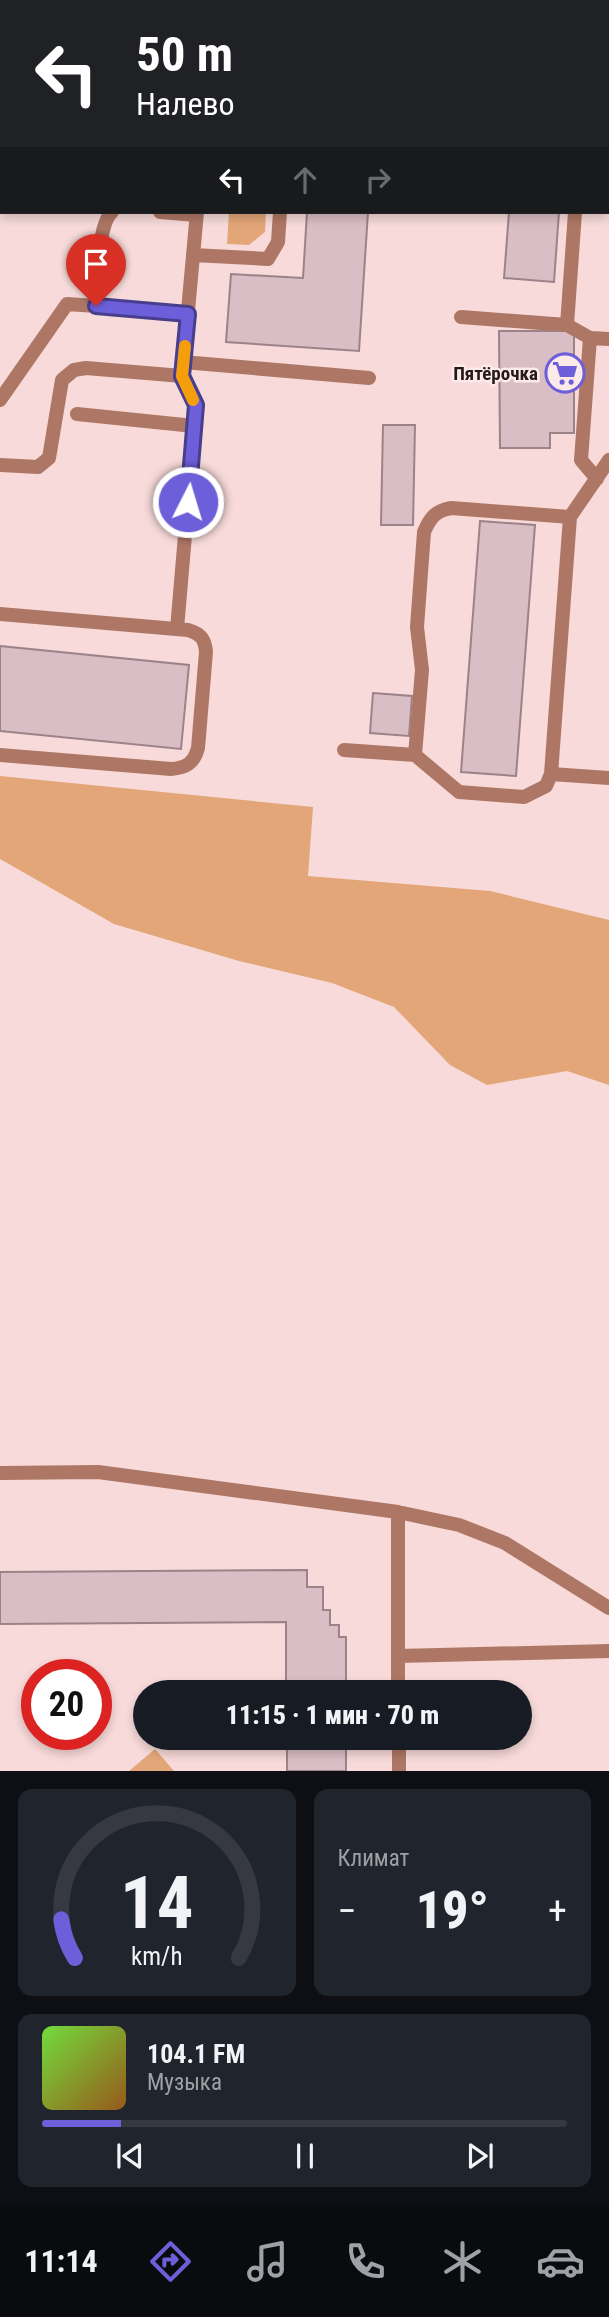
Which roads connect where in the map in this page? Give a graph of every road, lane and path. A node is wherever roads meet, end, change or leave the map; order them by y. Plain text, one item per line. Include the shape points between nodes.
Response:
1 (110, 214) edge
2 (196, 214) edge
3 (280, 214) edge
4 (575, 214) edge
5 (193, 255) junction
6 (96, 306) junction
7 (188, 314) junction
8 (461, 317) dead end
9 (567, 324) junction
10 (590, 338) junction
11 (609, 339) edge
12 (183, 369) junction
13 (369, 378) dead end
14 (0, 400) edge
15 (77, 414) dead end
16 (194, 426) junction
17 (609, 460) edge
18 (0, 466) edge
19 (597, 479) junction
20 (570, 517) junction
21 (0, 614) edge
22 (177, 629) junction
23 (344, 750) dead end
24 (0, 755) edge
25 (415, 755) junction
26 (551, 774) junction
27 (609, 778) edge
28 (0, 1473) edge
29 (398, 1512) junction
30 (609, 1608) edge
31 (609, 1651) edge
32 (398, 1656) junction
33 (398, 1680) edge
34 (399, 1750) edge
35 (399, 1771) edge

1 - 6 lane via 103,230
2 - 5 lane
3 - 5 lane via 278,242 268,259
4 - 9 lane
5 - 7 lane
6 - 7 lane
6 - 14 lane via 68,304
7 - 12 lane
8 - 9 lane
9 - 10 lane
10 - 11 lane
10 - 19 lane via 581,460
12 - 13 lane
12 - 16 lane via 196,405
12 - 18 lane via 74,370 62,380 57,395 49,458 38,467
15 - 16 lane
16 - 22 lane
17 - 19 lane
19 - 20 lane
20 - 25 lane via 451,508 429,518 417,627 422,670
20 - 26 lane
21 - 22 lane
22 - 24 lane via 198,634 205,641 206,652 198,748 185,768
23 - 25 lane
25 - 26 lane via 460,792 524,797 538,793
26 - 27 lane
28 - 29 lane via 97,1472
29 - 30 lane via 459,1525 505,1543
29 - 32 lane
31 - 32 lane
32 - 33 lane
34 - 35 lane

